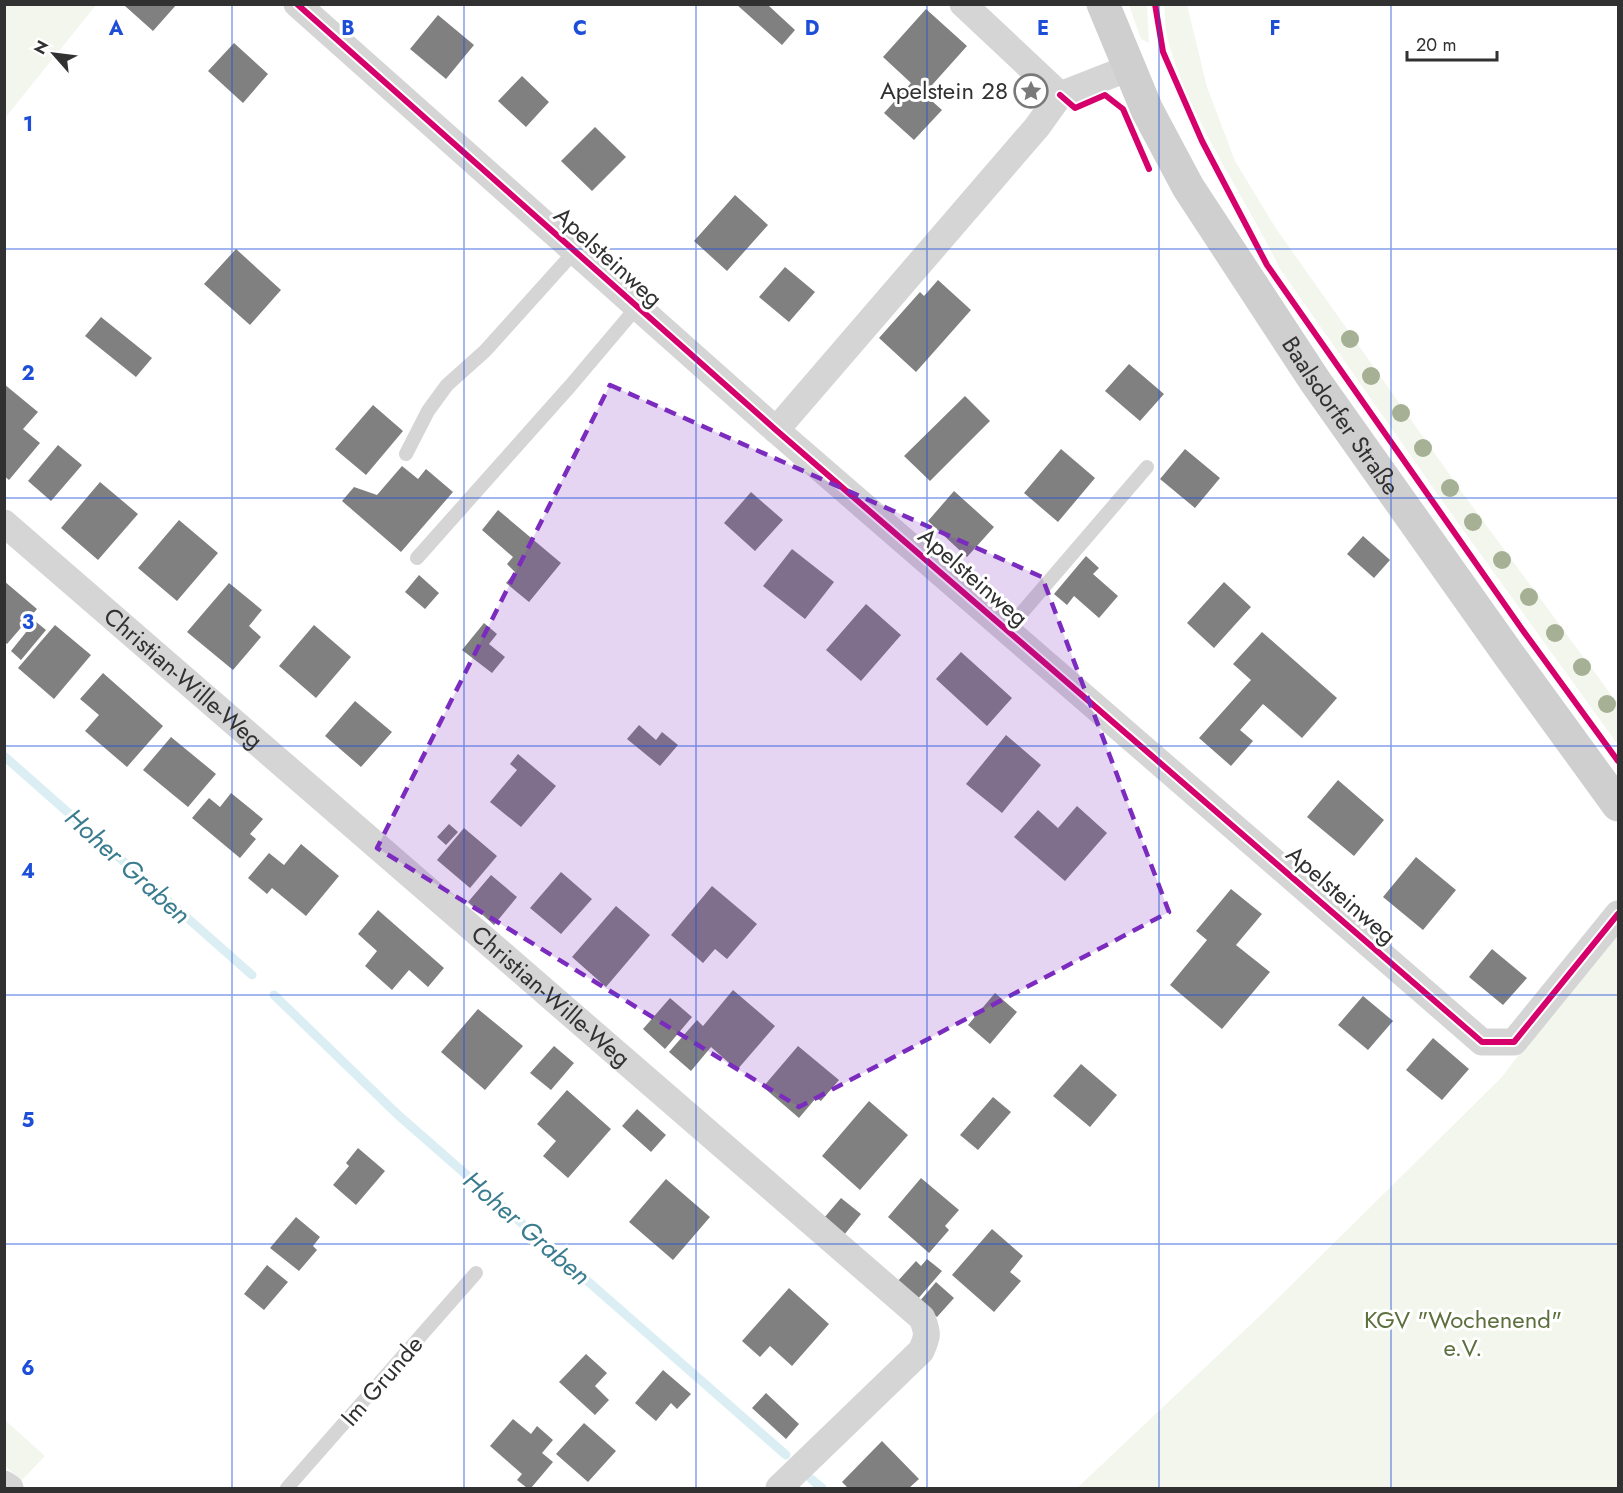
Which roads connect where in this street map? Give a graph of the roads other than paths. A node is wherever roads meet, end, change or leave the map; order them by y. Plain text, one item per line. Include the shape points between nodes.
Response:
1 (297, 4) edge
2 (963, 4) edge
3 (1103, 4) edge
4 (1129, 68) junction
5 (1060, 95) junction
6 (575, 251) junction
7 (637, 307) junction
8 (776, 430) junction
9 (406, 454) dead end
10 (1147, 467) dead end
11 (4, 523) edge
12 (417, 558) dead end
13 (1007, 630) junction
14 (1618, 805) edge
15 (1618, 914) edge
16 (476, 1273) dead end
17 (4, 1484) edge
18 (10, 1488) edge
19 (288, 1488) edge
20 (779, 1488) edge

1 - 6 street, Apelsteinweg
2 - 5 street
3 - 4 main road, Baalsdorfer Straße
4 - 5 street
4 - 14 main road, Baalsdorfer Straße via 1188,187 1303,361
5 - 8 street via 1038,127
6 - 7 street, Apelsteinweg
6 - 9 lane via 485,351 447,385 428,411
7 - 8 street, Apelsteinweg
7 - 12 lane
8 - 13 street, Apelsteinweg
10 - 13 lane
11 - 20 street, Christian-Wille-Weg via 922,1318 927,1338 921,1351
13 - 15 street, Apelsteinweg via 1482,1042 1514,1042
16 - 19 lane, Im Grunde
17 - 18 street

